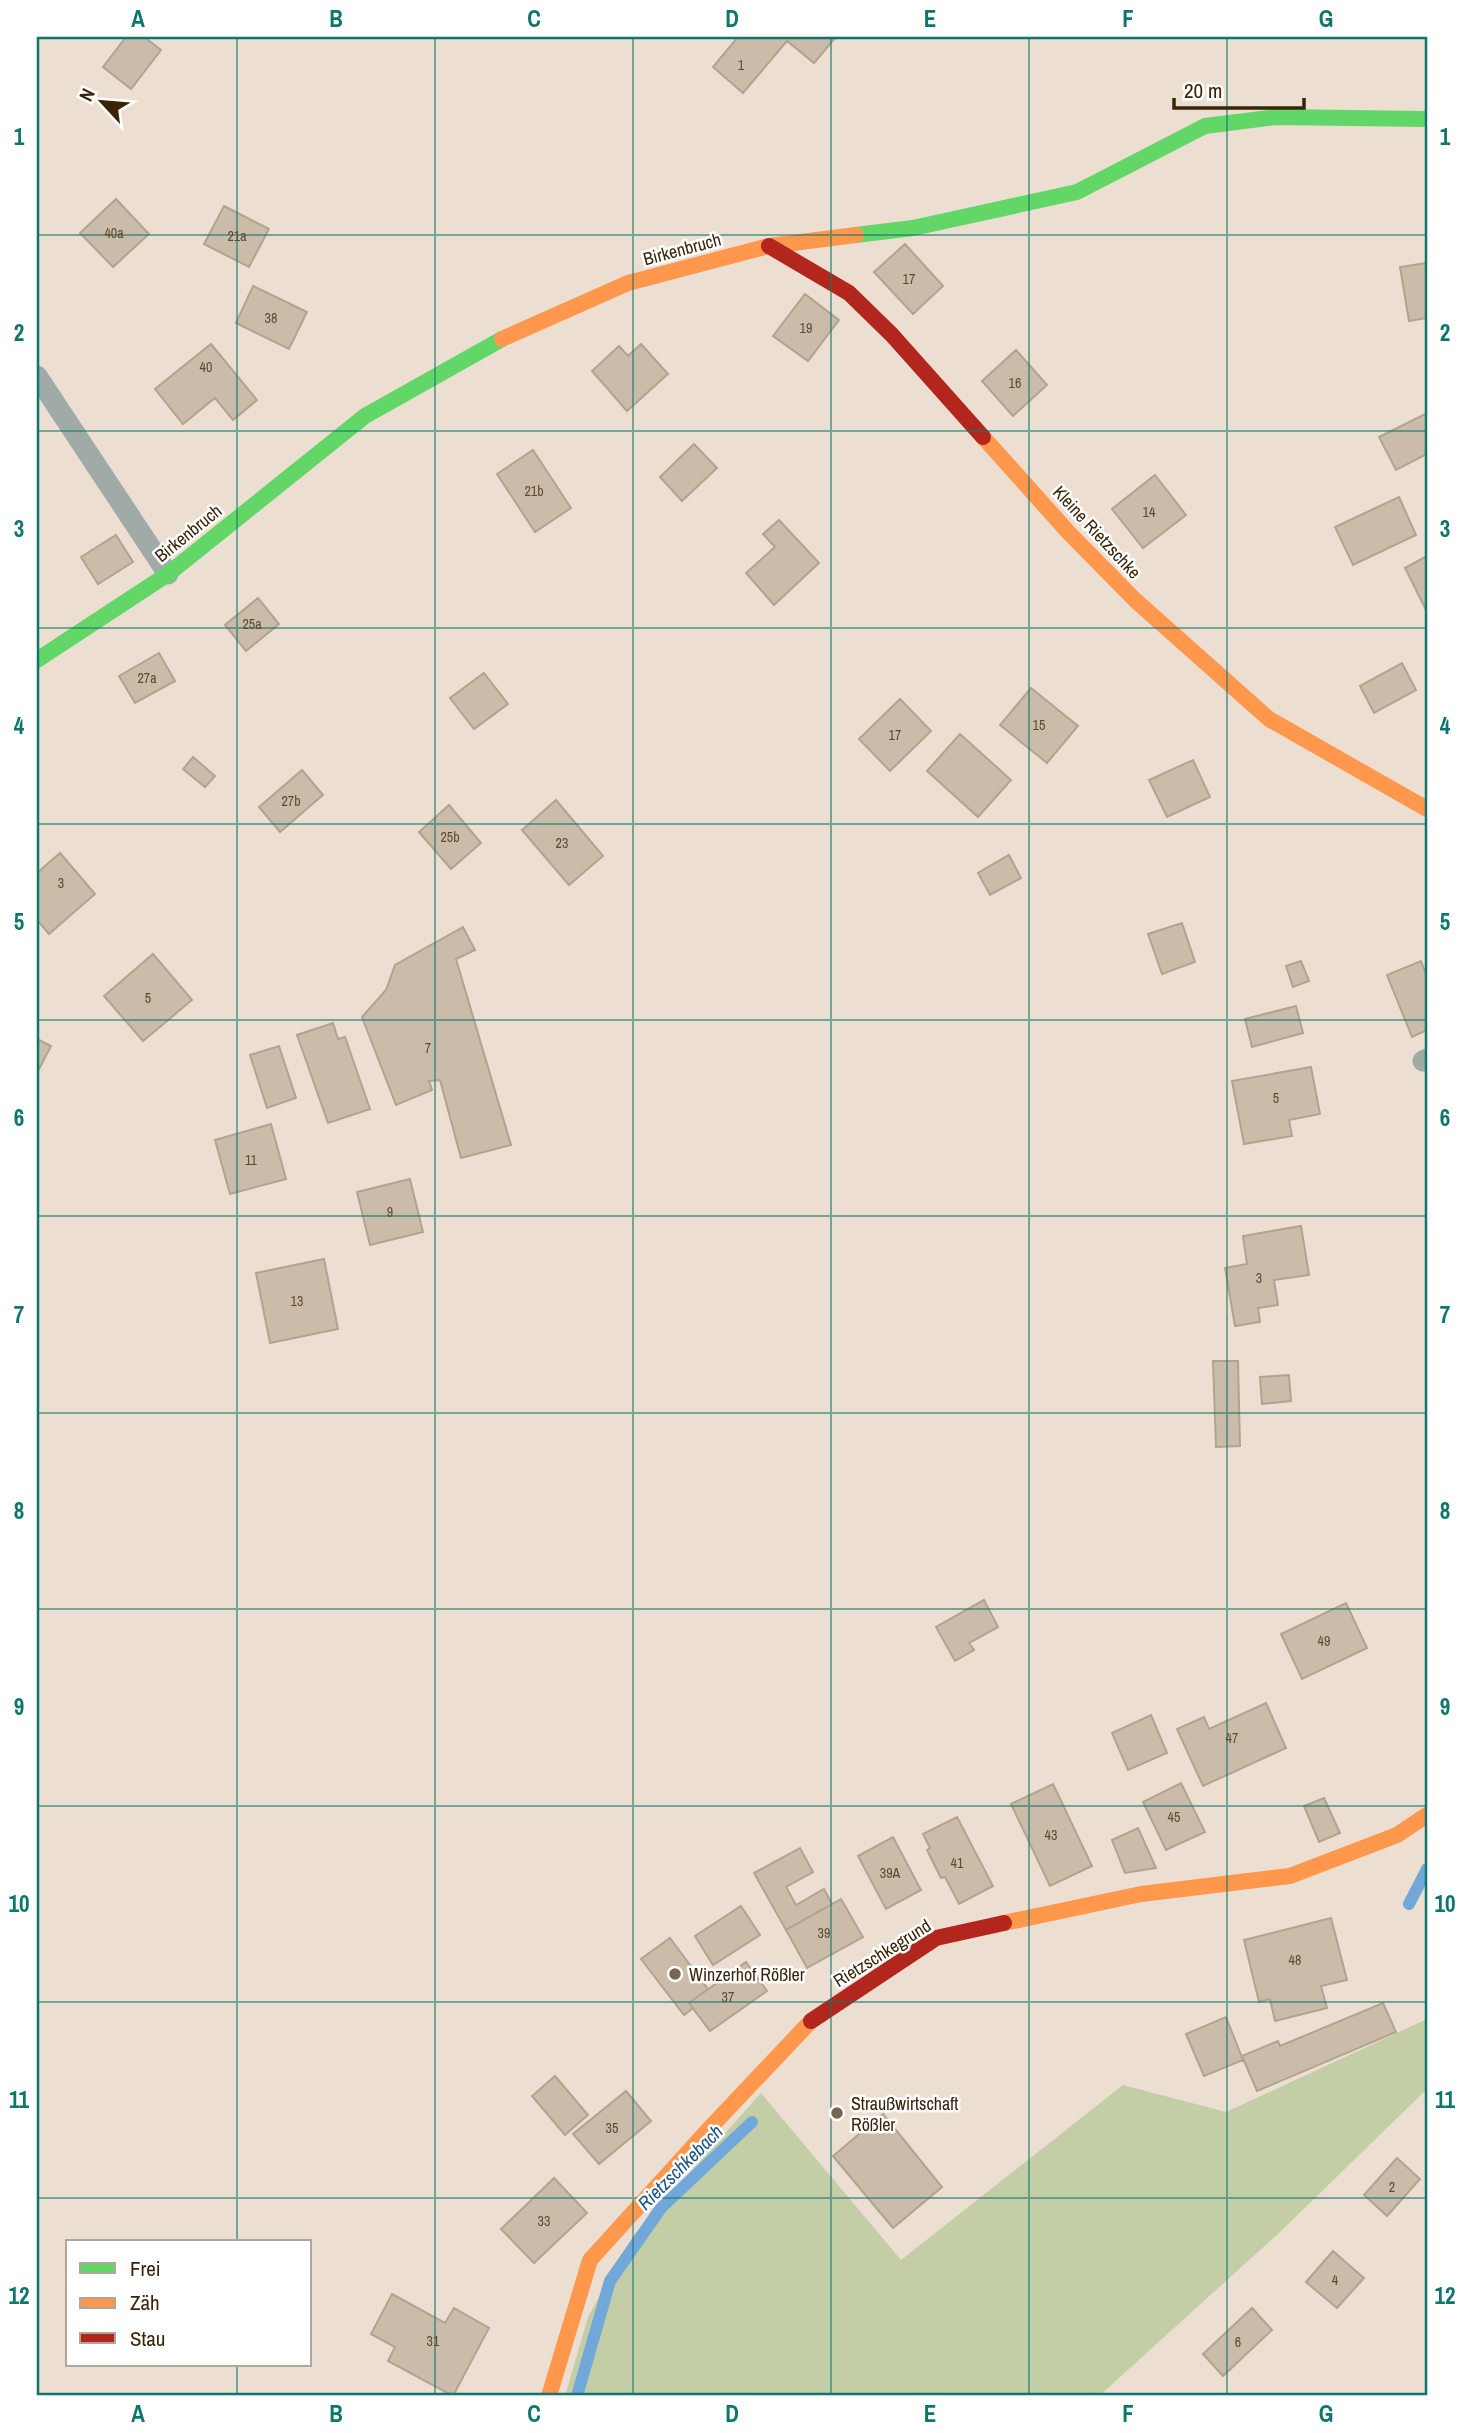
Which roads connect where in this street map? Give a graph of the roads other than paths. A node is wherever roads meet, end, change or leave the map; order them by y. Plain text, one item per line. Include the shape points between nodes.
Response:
1 (1427, 119) edge
2 (769, 246) junction
3 (37, 376) edge
4 (168, 574) junction
5 (37, 660) edge
6 (1427, 809) edge
7 (1427, 1815) edge
8 (549, 2396) edge

1 - 2 street, Birkenbruch via 1276,117 1205,126 1077,192 912,228
2 - 4 street, Birkenbruch via 628,283 444,370 365,415
2 - 6 street, Kleine Rietzschke via 849,292 1069,533 1135,600 1269,719
3 - 4 lane
4 - 5 street, Birkenbruch
7 - 8 street, Rietzschkegrund via 1397,1835 1290,1876 1142,1895 936,1938 809,2023 590,2260

